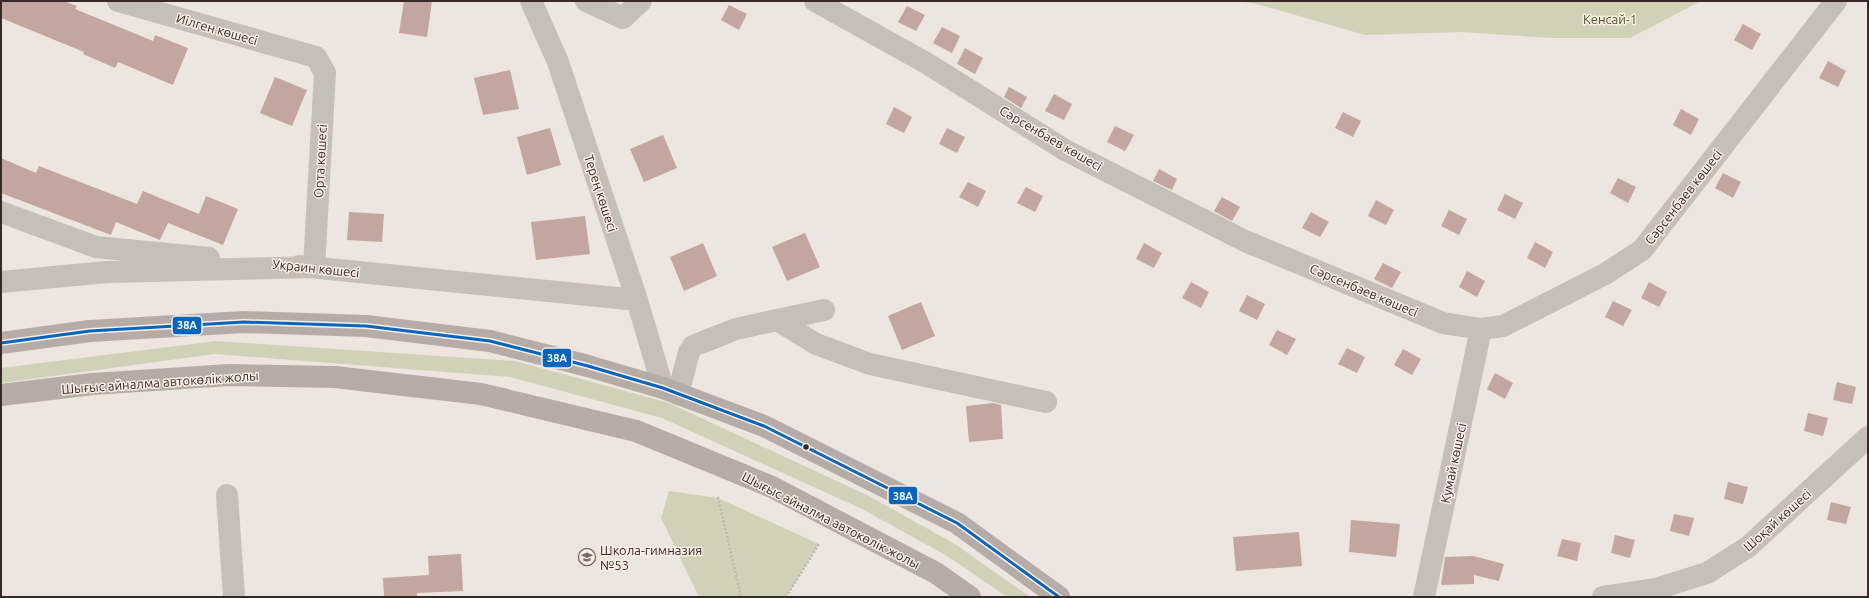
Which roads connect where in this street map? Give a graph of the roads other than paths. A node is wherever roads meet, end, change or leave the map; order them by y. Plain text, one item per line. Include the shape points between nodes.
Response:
1 (118, 1) edge
2 (531, 1) edge
3 (586, 1) edge
4 (641, 1) edge
5 (815, 1) edge
6 (1836, 1) edge
7 (316, 57) joint
8 (1, 212) edge
9 (314, 267) junction
10 (1, 282) edge
11 (637, 300) junction
12 (824, 310) dead end
13 (777, 320) junction
14 (1481, 329) junction
15 (1, 343) edge
16 (670, 391) junction
17 (1, 396) edge
18 (1046, 402) dead end
19 (1868, 437) edge
20 (226, 495) dead end
21 (234, 597) edge
22 (970, 597) edge
23 (1059, 597) edge
24 (1424, 597) edge
25 (1604, 597) edge

1 - 7 street, Иілген көшесі
2 - 11 street, Терең көшесі via 558,62
3 - 4 street via 623,18
5 - 14 street, Сәрсенбаев көшесі via 928,64 1065,150 1245,241 1444,323
6 - 14 street, Сәрсенбаев көшесі via 1642,250 1605,274 1502,326
7 - 9 street, Орта көшесі via 325,73
8 - 9 street, Украин көшесі via 96,247
9 - 10 street via 107,272
9 - 11 street, Украин көшесі
11 - 16 street, Терең көшесі
12 - 13 street
13 - 16 street via 736,329 694,346
13 - 18 street via 816,344 870,364
14 - 24 street, Кумай көшесі
15 - 16 main road via 90,331 244,322 366,326 490,341 588,366
16 - 23 main road via 764,426 957,523
17 - 22 main road, Шығыс айналма автокөлік жолы via 93,384 229,375 336,377 481,394 636,432 772,487 936,572
19 - 25 street, Шоқай көшесі via 1748,547 1706,573 1656,589
20 - 21 street

